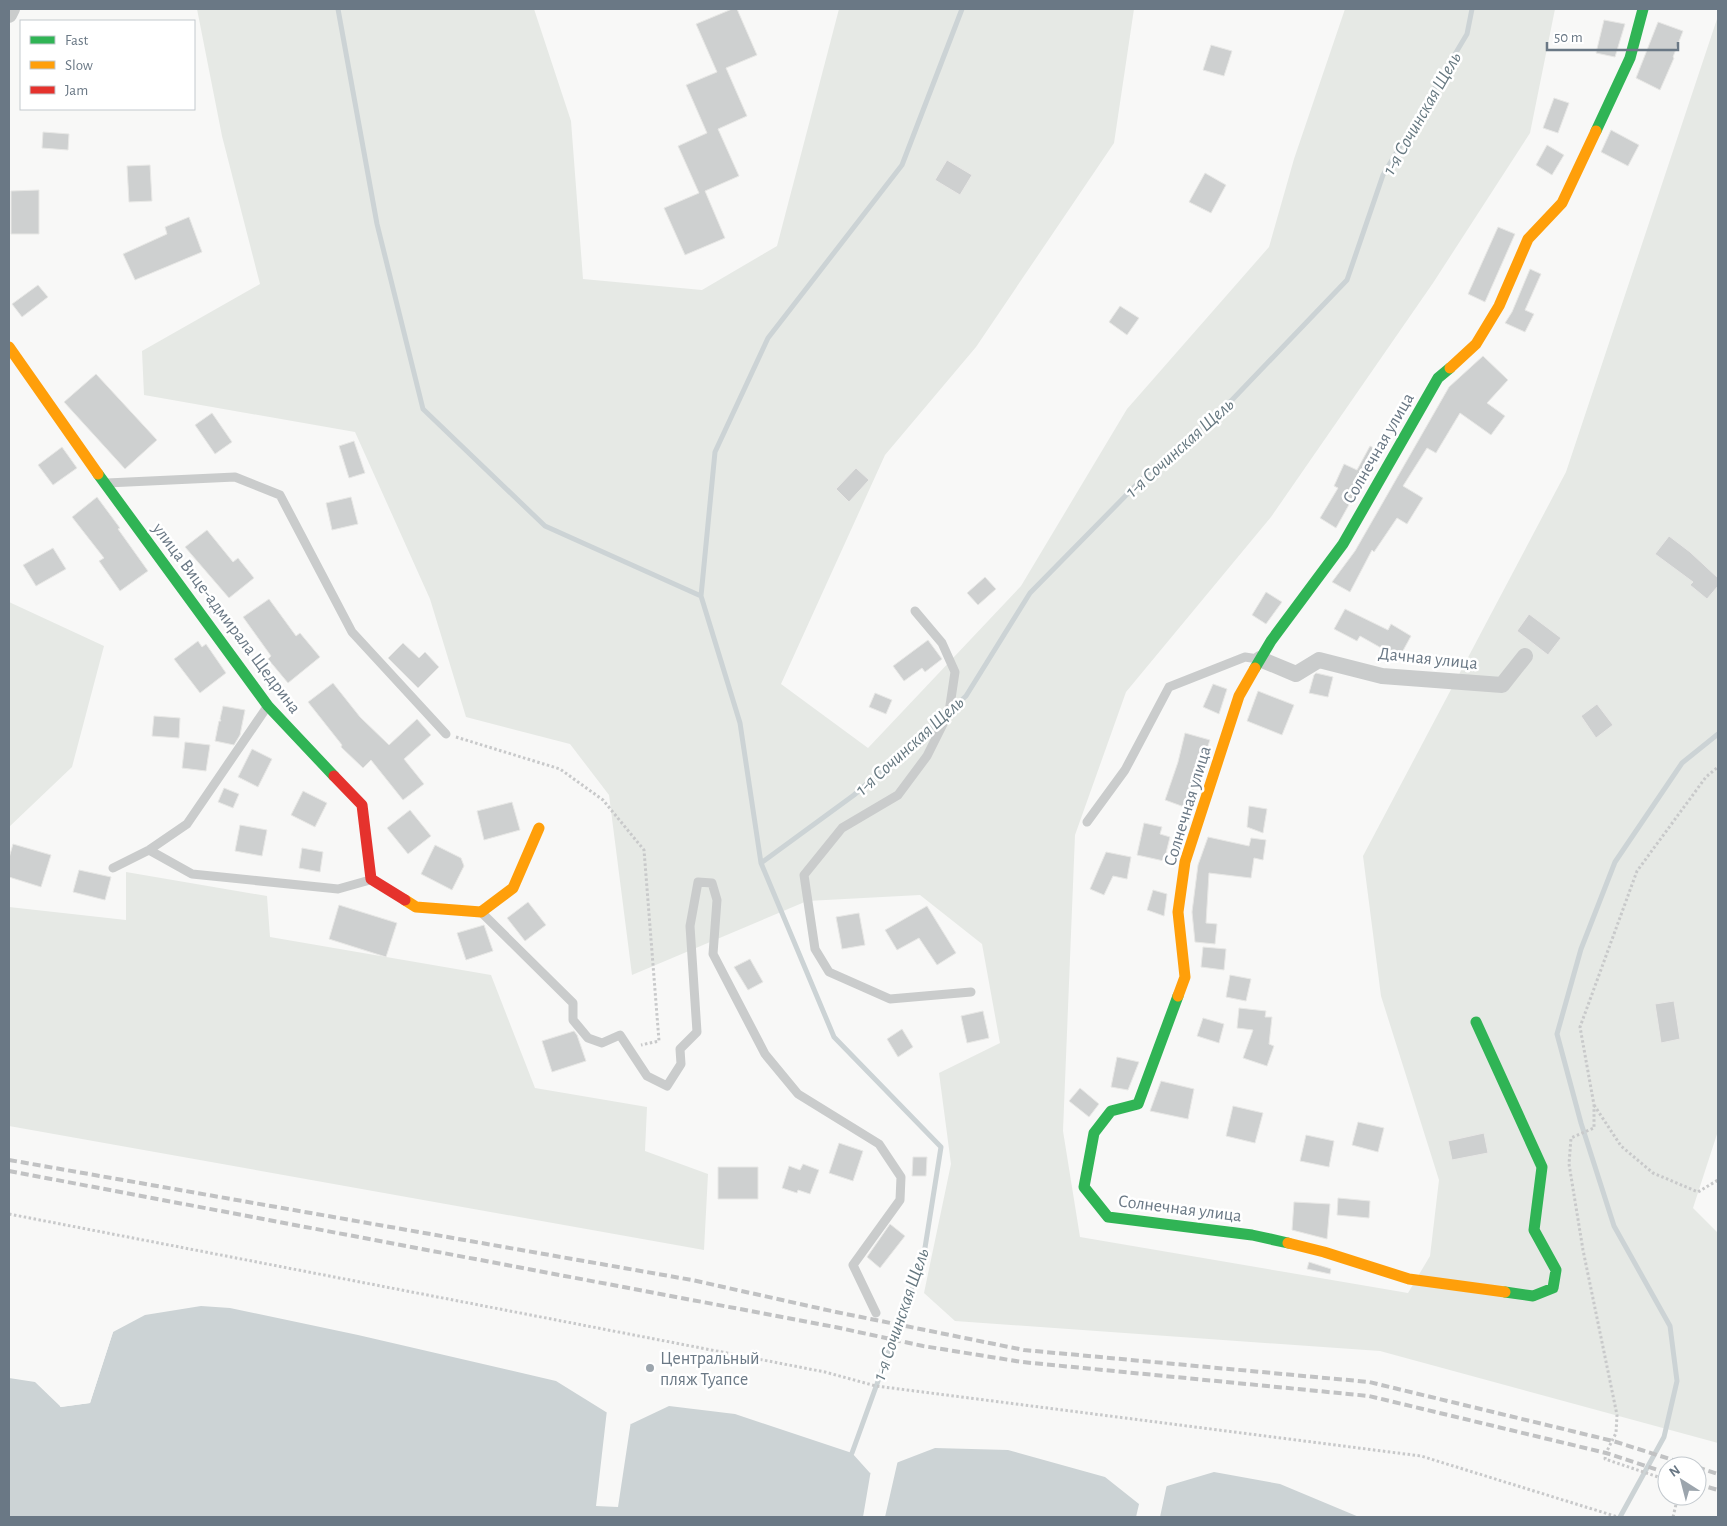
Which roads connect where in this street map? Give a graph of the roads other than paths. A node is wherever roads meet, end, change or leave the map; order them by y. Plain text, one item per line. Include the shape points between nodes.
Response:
1 (12, 9) edge
2 (1643, 9) edge
3 (9, 15) edge
4 (9, 347) edge
5 (104, 483) junction
6 (915, 611) dead end
7 (1525, 656) dead end
8 (1260, 659) junction
9 (268, 706) junction
10 (446, 734) road end
11 (1088, 822) dead end
12 (539, 828) dead end
13 (149, 850) junction
14 (113, 868) dead end
15 (371, 879) junction
16 (481, 912) junction
17 (971, 992) dead end
18 (1476, 1022) dead end
19 (876, 1314) dead end

1 - 3 street
2 - 8 street, Солнечная улица via 1630,58 1562,203 1528,240 1500,306 1476,344 1438,378 1343,544
4 - 5 street, улица Вице-адмирала Щедрина
5 - 9 street, улица Вице-адмирала Щедрина
5 - 10 lane via 236,477 280,495 352,632
6 - 17 lane via 942,642 955,672 949,712 927,756 898,795 842,828 804,875 815,950 829,972 890,999
7 - 8 street, Дачная улица via 1502,685 1382,676 1319,660 1296,674
8 - 11 lane via 1246,657 1169,687 1125,770
8 - 18 street, Солнечная улица via 1239,696 1185,862 1178,912 1185,977 1138,1104 1110,1111 1094,1133 1084,1188 1108,1217 1252,1235 1324,1252 1409,1280 1533,1296 1553,1288 1556,1270 1534,1230 1542,1167
9 - 13 lane via 187,824
9 - 15 street, улица Вице-адмирала Щедрина via 362,805
12 - 16 street via 513,888
13 - 14 lane
13 - 15 lane via 192,874 338,889
15 - 16 street via 416,907
16 - 19 lane via 573,1003 573,1020 588,1038 602,1043 620,1035 647,1076 667,1086 681,1064 680,1048 697,1032 690,926 698,882 712,883 717,900 713,954 765,1054 798,1094 879,1144 901,1177 900,1200 853,1265

